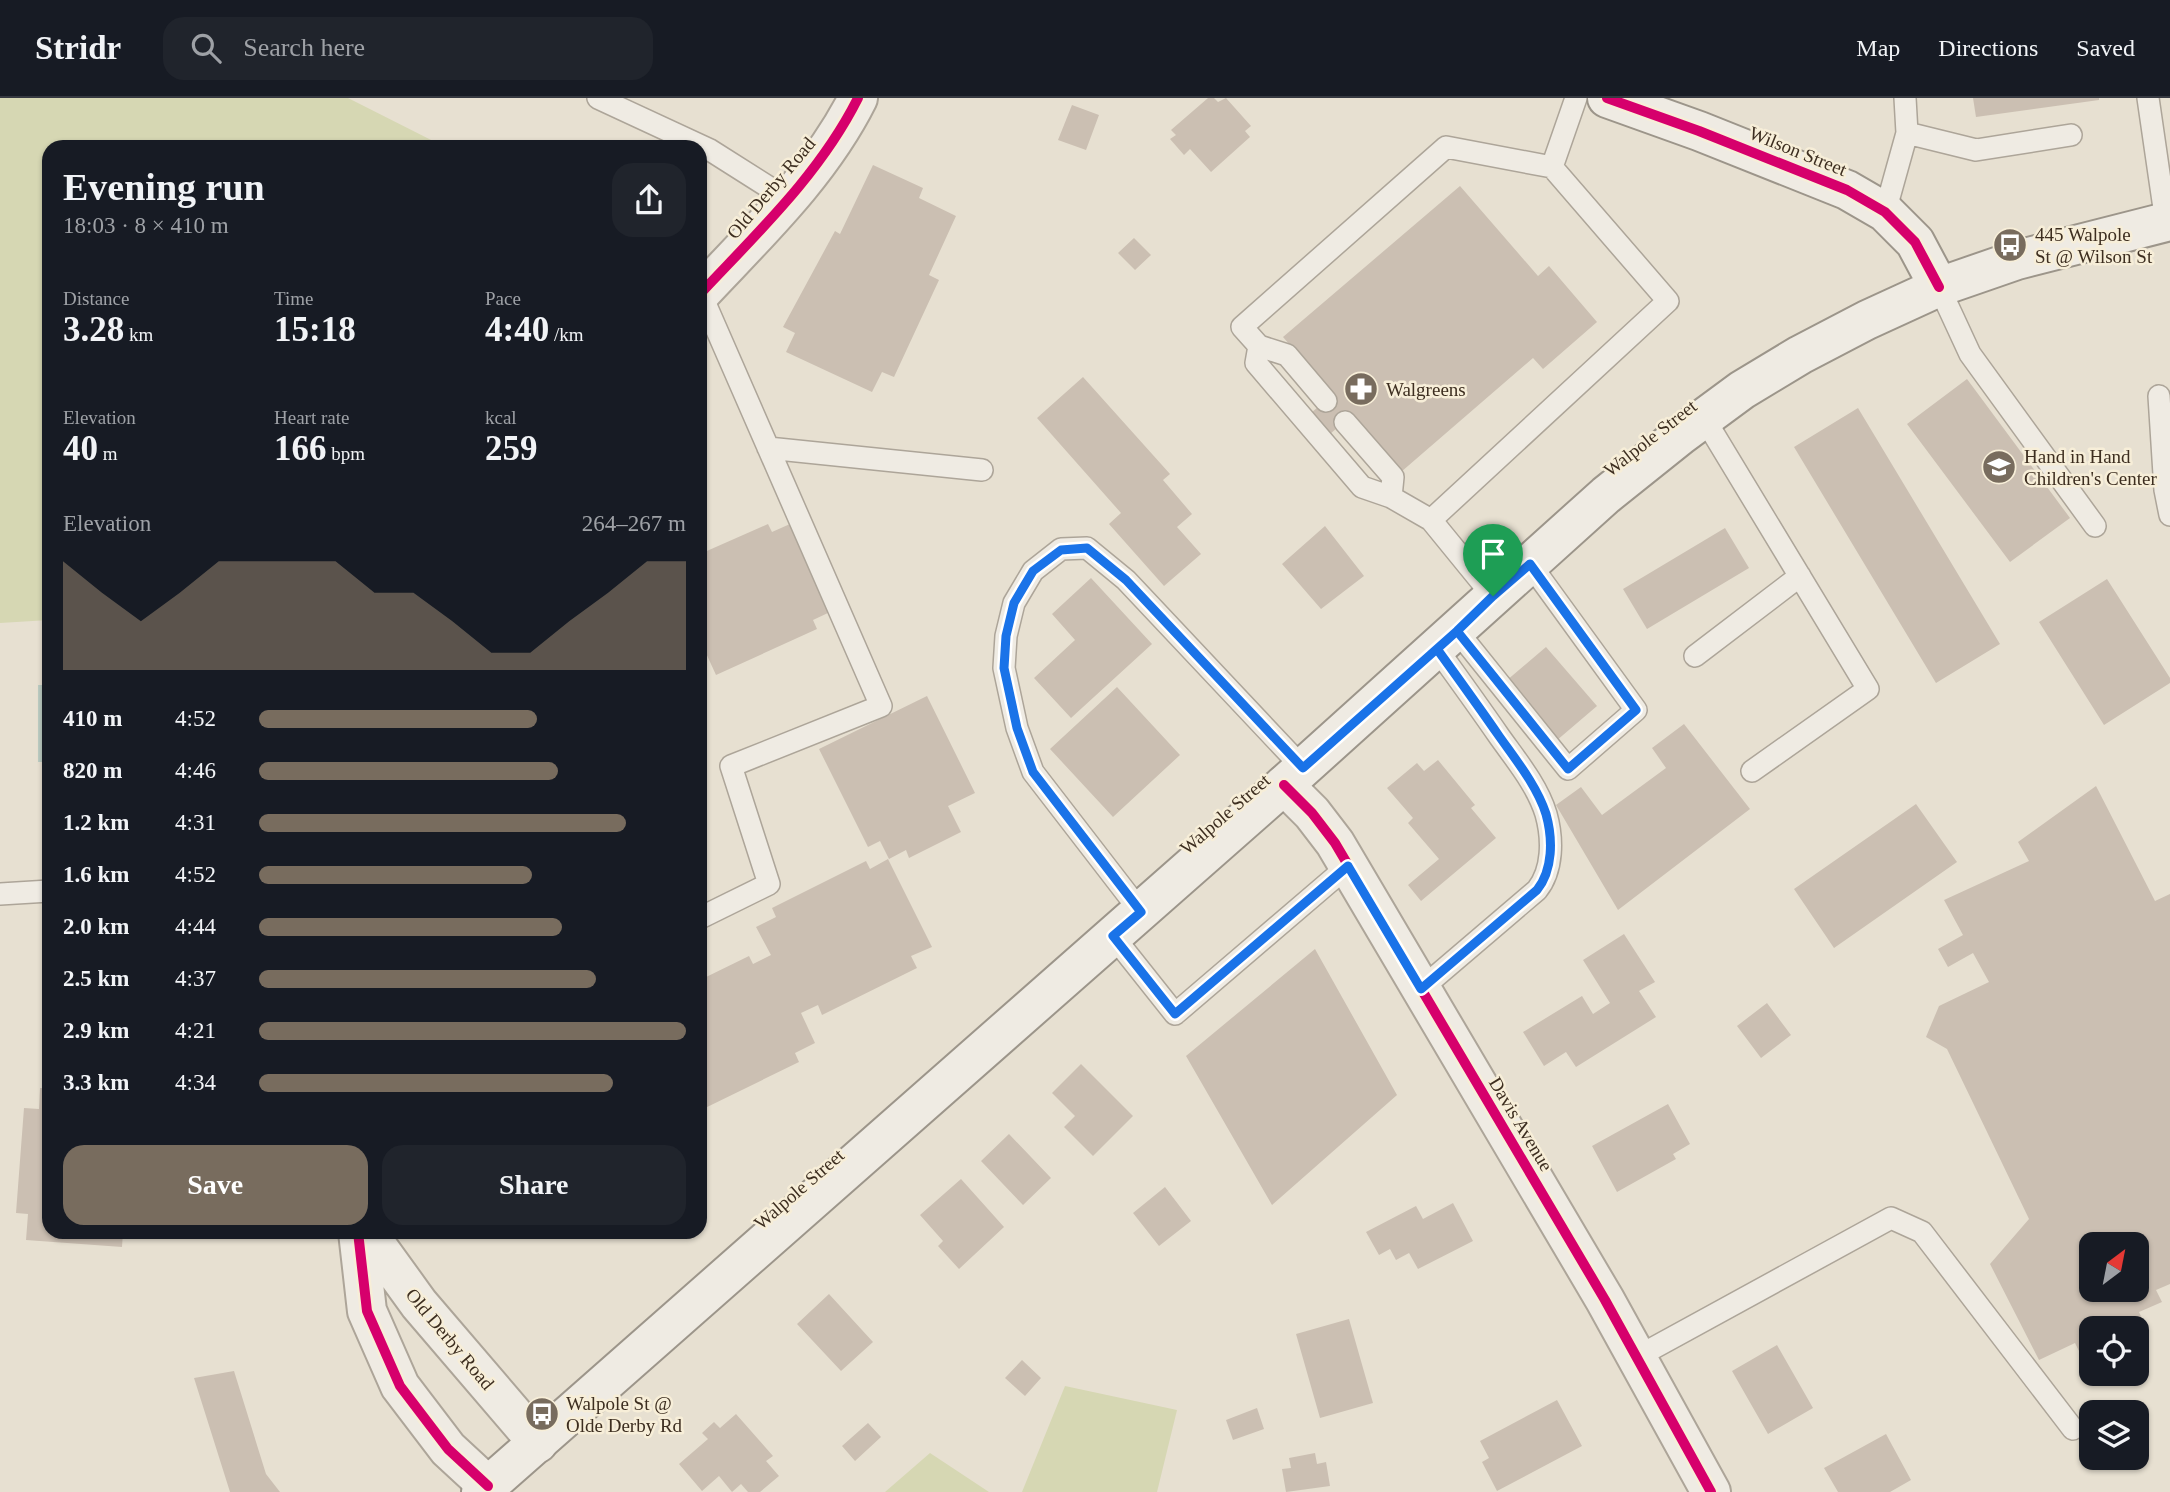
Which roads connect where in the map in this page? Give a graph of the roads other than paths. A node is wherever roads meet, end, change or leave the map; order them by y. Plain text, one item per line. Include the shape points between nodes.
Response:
1 (598, 98) edge
2 (859, 98) edge
3 (1576, 98) edge
4 (1608, 98) edge
5 (1905, 98) edge
6 (2148, 98) edge
7 (1907, 132) junction
8 (2071, 135) dead end
9 (688, 140) edge
10 (707, 149) edge
11 (1552, 167) junction
12 (789, 200) junction
13 (1885, 212) junction
14 (2168, 221) edge
15 (707, 287) edge
16 (1939, 287) junction
17 (707, 310) edge
18 (1259, 345) junction
19 (2159, 396) dead end
20 (1326, 401) dead end
21 (1704, 418) junction
22 (1345, 422) dead end
23 (768, 448) junction
24 (982, 470) dead end
25 (1391, 497) junction
26 (2170, 515) edge
27 (1431, 520) junction
28 (2095, 526) dead end
29 (1530, 564) junction
30 (1800, 576) junction
31 (1493, 596) junction
32 (1447, 640) junction
33 (1695, 656) dead end
34 (1752, 771) dead end
35 (1294, 777) junction
36 (1348, 866) junction
37 (42, 891) edge
38 (0, 894) edge
39 (707, 915) edge
40 (1127, 924) junction
41 (1421, 989) junction
42 (359, 1239) edge
43 (372, 1239) edge
44 (1637, 1357) junction
45 (2073, 1429) dead end
46 (538, 1443) junction
47 (484, 1489) edge
48 (1711, 1492) edge

1 - 9 lane
2 - 12 street, Old Derby Road via 845,125
3 - 11 lane
4 - 13 street, Wilson Street via 1780,162 1847,190
5 - 7 lane
6 - 14 lane
7 - 8 lane via 1976,150
7 - 13 lane
10 - 12 lane
11 - 18 lane via 1446,147 1242,327
11 - 27 lane via 1668,301
12 - 15 street, Old Derby Road
13 - 16 street, Wilson Street via 1915,242
14 - 16 street, Walpole Street via 2017,260
16 - 21 street, Walpole Street via 1800,355
16 - 28 lane via 1970,354
17 - 23 lane
18 - 20 lane via 1287,355
18 - 25 lane via 1256,363 1362,487
19 - 26 lane
21 - 29 street, Walpole Street via 1606,495
21 - 30 lane
22 - 25 lane via 1392,477
23 - 24 lane
23 - 39 lane via 881,706 731,766 769,884
25 - 27 lane
27 - 31 lane
29 - 31 street, Walpole Street
29 - 32 lane via 1636,710 1568,769
30 - 33 lane
30 - 34 lane via 1868,689
31 - 32 street, Walpole Street
32 - 35 street, Walpole Street
32 - 41 lane via 1536,792 1546,814 1550,861 1537,890
35 - 36 street, Davis Avenue
35 - 40 street, Walpole Street
35 - 40 lane via 1126,580 1087,548 1061,550 1033,571 1014,603 1006,636 1004,668 1017,728 1033,772
36 - 40 lane via 1175,1014
36 - 41 street, Davis Avenue
37 - 38 lane
40 - 46 street, Walpole Street
41 - 44 street, Davis Avenue
42 - 47 street via 367,1311 400,1386
43 - 46 street, Old Derby Road via 419,1304
44 - 45 lane via 1891,1218 1922,1232
44 - 48 street, Davis Avenue
46 - 47 street, Walpole Street

